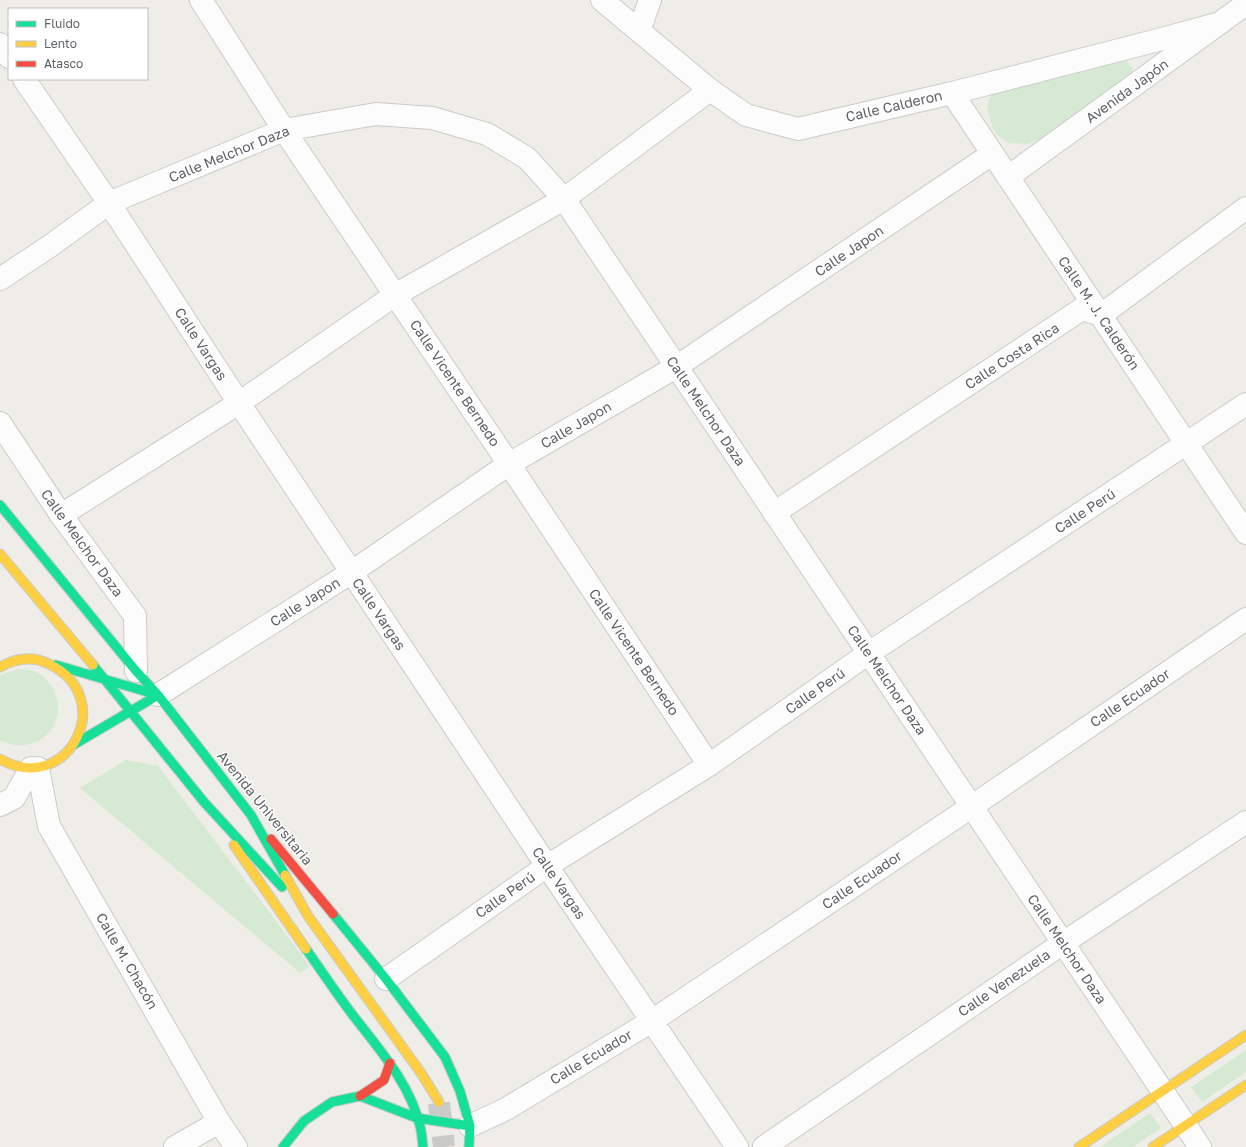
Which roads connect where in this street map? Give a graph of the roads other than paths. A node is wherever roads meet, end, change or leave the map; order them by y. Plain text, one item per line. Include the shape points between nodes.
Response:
1 (201, 0) edge
2 (602, 0) edge
3 (650, 0) edge
4 (1246, 4) edge
5 (1220, 23) junction
6 (639, 31) junction
7 (0, 44) edge
8 (8, 56) edge
9 (25, 80) edge
10 (710, 90) junction
11 (952, 92) junction
12 (284, 130) junction
13 (992, 154) junction
14 (1008, 177) junction
15 (564, 199) junction
16 (109, 203) junction
17 (1246, 208) edge
18 (0, 279) edge
19 (395, 295) junction
20 (1101, 316) junction
21 (676, 367) junction
22 (239, 403) junction
23 (1246, 404) edge
24 (0, 424) edge
25 (1186, 444) junction
26 (509, 464) junction
27 (0, 505) edge
28 (774, 513) junction
29 (61, 515) junction
30 (1246, 533) edge
31 (0, 554) edge
32 (352, 572) junction
33 (1246, 619) edge
34 (869, 653) junction
35 (56, 665) junction
36 (0, 667) edge
37 (136, 670) junction
38 (105, 680) junction
39 (158, 695) junction
40 (131, 711) junction
41 (73, 745) junction
42 (0, 759) edge
43 (709, 765) junction
44 (35, 768) junction
45 (204, 802) junction
46 (0, 805) edge
47 (971, 806) junction
48 (251, 814) junction
49 (1246, 822) edge
50 (547, 866) junction
51 (308, 916) junction
52 (1063, 943) junction
53 (386, 979) junction
54 (652, 1020) junction
55 (1246, 1035) edge
56 (390, 1063) junction
57 (1246, 1085) edge
58 (1162, 1090) junction
59 (360, 1096) junction
60 (439, 1102) tunnel mouth
61 (417, 1118) junction
62 (219, 1122) junction
63 (1186, 1126) junction
64 (469, 1137) edge
65 (175, 1147) edge
66 (236, 1147) edge
67 (283, 1147) edge
68 (423, 1147) edge
69 (737, 1147) edge
70 (764, 1147) edge
71 (1080, 1147) edge
72 (1154, 1147) edge
73 (1200, 1147) edge

1 - 12 street, Calle Vicente Bernedo
2 - 6 street, Calle Calderon
3 - 6 street
4 - 5 street, Avenida Japón
5 - 11 street, Calle Calderon
5 - 14 street, Avenida Japón
6 - 10 street, Calle Calderon
7 - 8 street
9 - 16 street, Calle Vargas
10 - 11 street, Calle Calderon via 746,115 798,129
10 - 15 street
11 - 13 street, Calle M. J. Calderón
12 - 15 street, Calle Melchor Daza via 376,114 432,118 487,134 528,158
12 - 16 street, Calle Melchor Daza
12 - 19 street, Calle Vicente Bernedo
13 - 14 street, Calle M. J. Calderón
13 - 21 street, Calle Japon
14 - 20 street, Calle M. J. Calderón
15 - 19 street
15 - 21 street, Calle Melchor Daza
16 - 18 street, Calle Melchor Daza
16 - 22 street, Calle Vargas
17 - 20 street
19 - 22 street
19 - 26 street, Calle Vicente Bernedo
20 - 25 street, Calle M. J. Calderón
20 - 28 street, Calle Costa Rica via 1082,310
21 - 26 street, Calle Japon
21 - 28 street, Calle Melchor Daza
22 - 29 street
22 - 32 street, Calle Vargas
23 - 25 street, Calle Perú
24 - 29 street, Calle Melchor Daza
25 - 30 street, Calle M. J. Calderón
25 - 34 street, Calle Perú
26 - 32 street, Calle Japon
26 - 43 street, Calle Vicente Bernedo
27 - 37 main road, Avenida Universitaria
28 - 34 street, Calle Melchor Daza
29 - 37 street, Calle Melchor Daza via 135,616
31 - 38 main road
32 - 39 street, Calle Japon
32 - 50 street, Calle Vargas
33 - 47 street, Calle Ecuador
34 - 43 street, Calle Perú
34 - 47 street, Calle Melchor Daza
35 - 36 main road via 40,659 24,658
35 - 38 main road
35 - 41 main road via 69,675 84,705 84,721
37 - 39 main road, Avenida Universitaria
38 - 39 main road
38 - 40 main road
39 - 40 main road
39 - 48 main road, Avenida Universitaria
40 - 41 main road
40 - 45 main road
41 - 44 main road via 54,762
42 - 44 main road via 6,763
43 - 50 street, Calle Perú
44 - 46 street via 14,798
44 - 62 street, Calle M. Chacón via 49,826
45 - 51 main road
45 - 56 main road via 348,1008
47 - 52 street, Calle Melchor Daza
47 - 54 street, Calle Ecuador
48 - 51 main road
48 - 53 main road, Avenida Universitaria
49 - 52 street, Calle Venezuela
50 - 53 street, Calle Perú
50 - 54 street, Calle Vargas
51 - 60 main road
52 - 58 street, Calle Melchor Daza
52 - 70 street, Calle Venezuela
53 - 64 main road, Avenida Universitaria via 445,1057 460,1090
54 - 64 street, Calle Ecuador via 506,1109
54 - 69 street, Calle Vargas
55 - 58 main road
56 - 59 main road via 384,1080
56 - 61 main road via 414,1106
57 - 63 main road
58 - 63 street, Calle Melchor Daza
58 - 71 main road
59 - 61 main road
59 - 67 main road via 332,1102 304,1121
61 - 64 main road
61 - 68 main road
62 - 65 street
62 - 66 street, Calle M. Chacón
63 - 72 main road
63 - 73 street, Calle Melchor Daza

